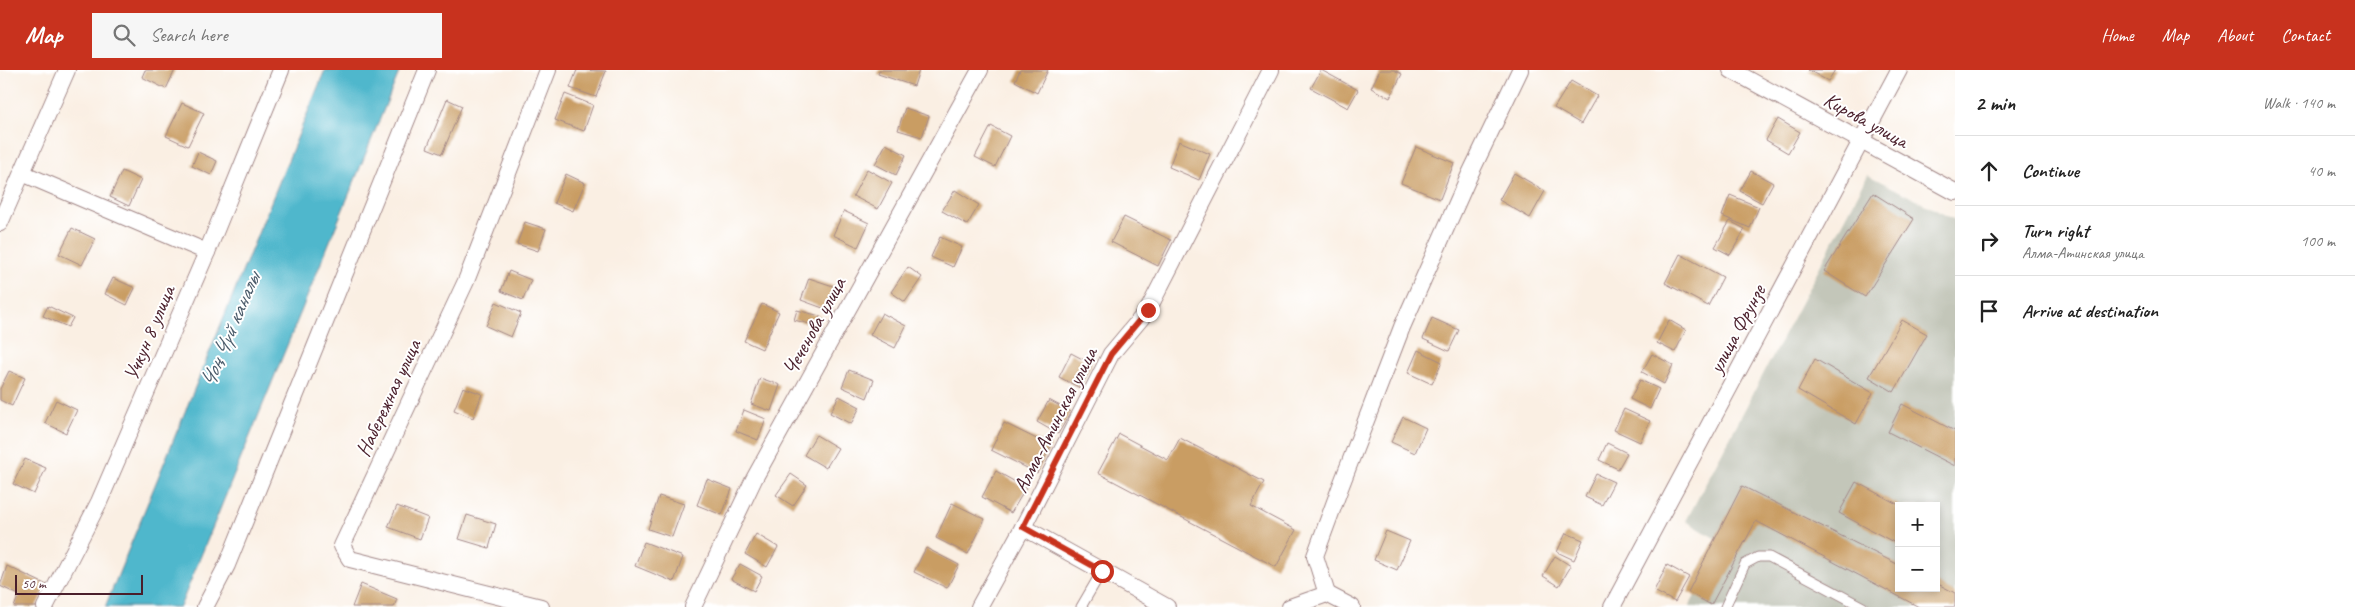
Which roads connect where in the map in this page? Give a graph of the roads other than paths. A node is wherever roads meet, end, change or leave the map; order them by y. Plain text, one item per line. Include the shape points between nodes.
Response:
1 (67, 70) edge
2 (281, 70) edge
3 (427, 70) edge
4 (548, 70) edge
5 (980, 70) edge
6 (1271, 70) edge
7 (1520, 70) edge
8 (1731, 70) edge
9 (1898, 70) edge
10 (1861, 143) junction
11 (22, 173) junction
12 (1955, 192) edge
13 (1, 219) edge
14 (207, 252) junction
15 (1023, 527) junction
16 (1102, 571) junction
17 (1327, 594) junction
18 (45, 607) edge
19 (205, 607) edge
20 (541, 607) edge
21 (693, 607) edge
22 (979, 607) edge
23 (1081, 607) edge
24 (1167, 607) edge
25 (1290, 607) edge
26 (1352, 607) edge
27 (1612, 607) edge
28 (1725, 607) edge
29 (1863, 607) edge

1 - 11 street
2 - 14 street, Учкун 8 улица
3 - 19 street via 227,565
4 - 20 street, Набережная улица via 466,281 342,546 350,559
5 - 21 street, Чеченова улица via 754,479
6 - 15 street, Алма-Атинская улица via 1148,310 1111,354
7 - 17 street via 1402,327 1315,556
8 - 10 street, Кирова улица
9 - 10 street, улица Фрунзе
10 - 12 street, Кирова улица
10 - 27 street, улица Фрунзе
11 - 13 street
11 - 14 street
14 - 18 street, Учкун 8 улица via 99,502
15 - 16 street
15 - 22 street, Алма-Атинская улица
16 - 23 lane
16 - 24 street
17 - 25 street
17 - 26 street
28 - 29 lane via 1745,564 1758,557 1769,557

